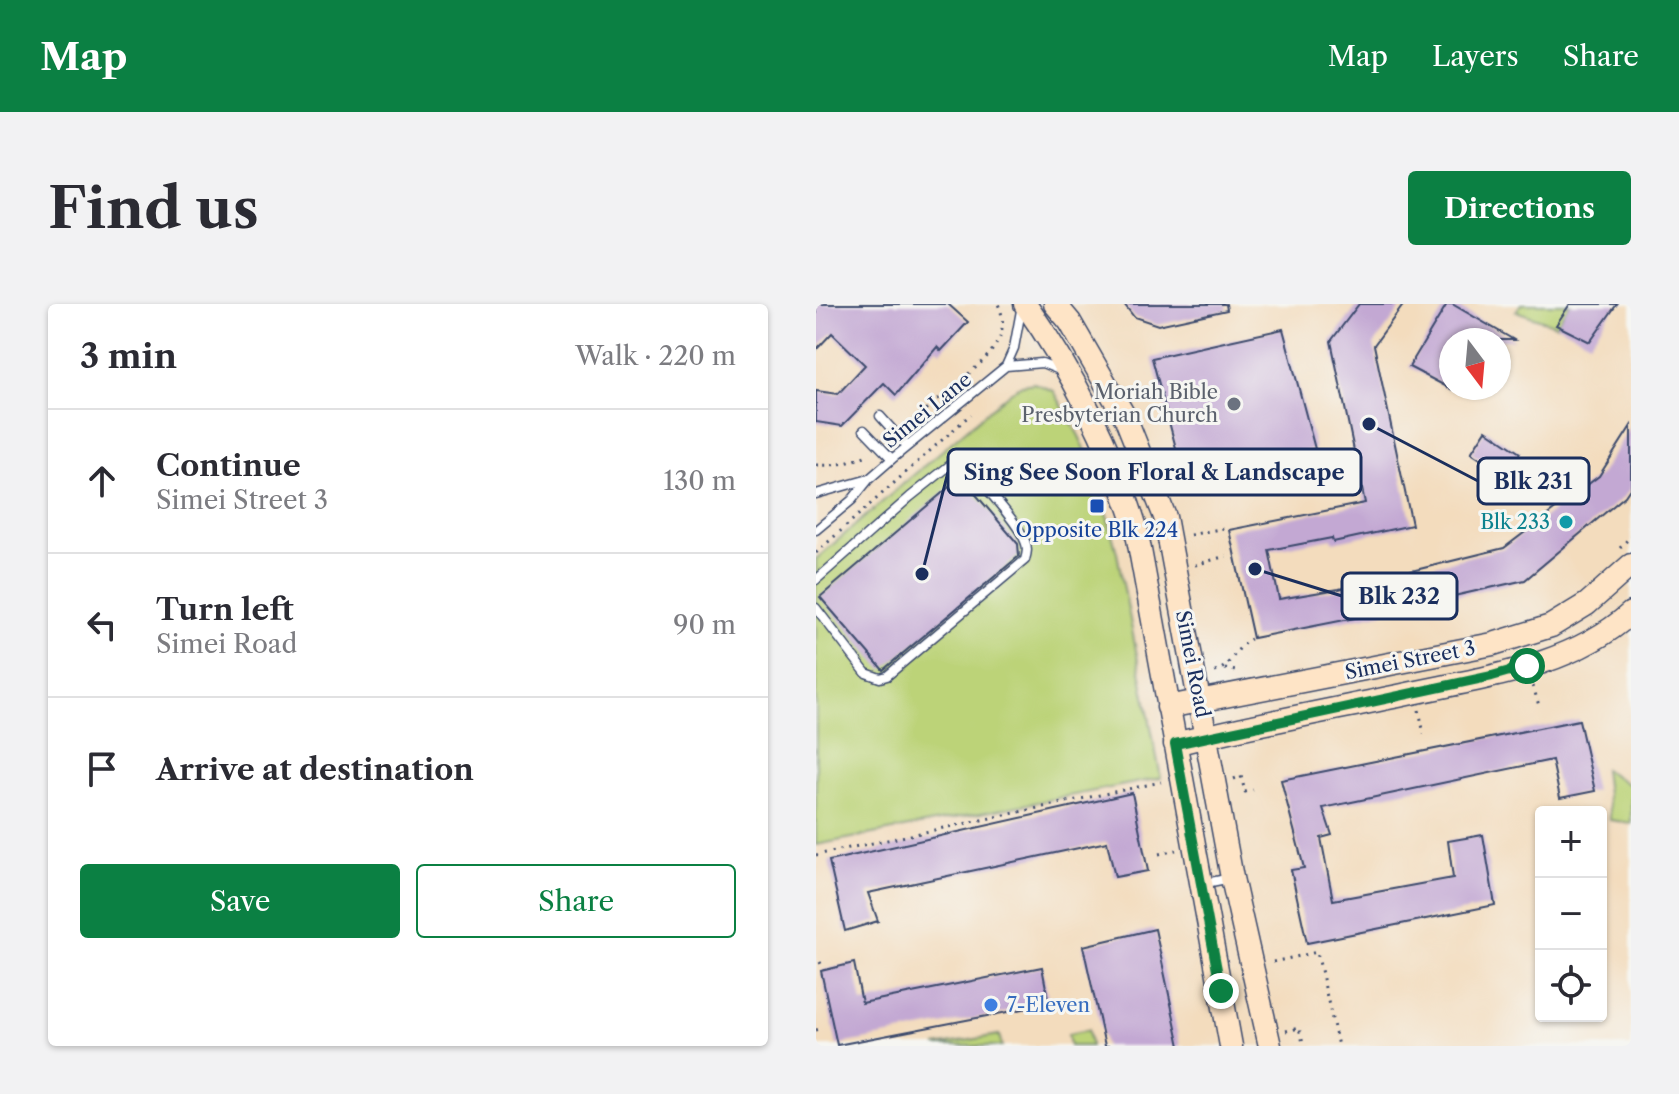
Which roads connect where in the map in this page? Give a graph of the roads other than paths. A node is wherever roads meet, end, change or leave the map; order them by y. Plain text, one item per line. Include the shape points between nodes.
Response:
1 (1023, 304) edge
2 (1055, 304) edge
3 (1006, 366) junction
4 (1071, 374) junction
5 (880, 416) dead end
6 (864, 430) dead end
7 (907, 446) junction
8 (892, 459) junction
9 (869, 479) junction
10 (816, 494) edge
11 (1165, 517) junction
12 (1136, 528) junction
13 (816, 530) edge
14 (1622, 560) edge
15 (816, 580) edge
16 (816, 608) edge
17 (1631, 613) edge
18 (1199, 700) junction
19 (1168, 707) junction
20 (1206, 736) junction
21 (1175, 744) junction
22 (1232, 878) junction
23 (1201, 884) junction
24 (1277, 1039) edge
25 (1231, 1046) edge

1 - 3 lane
1 - 4 main road, Simei Road
2 - 11 main road, Simei Road via 1126,419
3 - 4 lane via 1042,363
3 - 7 lane, Simei Lane
4 - 12 main road, Simei Road via 1102,433
5 - 7 lane
6 - 8 lane
7 - 8 lane, Simei Lane
8 - 9 lane, Simei Lane
9 - 10 lane, Simei Lane
9 - 13 lane, Simei Lane
11 - 12 main road via 1150,534
11 - 18 main road, Simei Road
12 - 19 main road, Simei Road
14 - 18 main road, Simei Street 3 via 1587,604 1551,626 1490,645
15 - 16 lane via 958,462 966,464 1028,550 1025,560 880,678 866,673
17 - 20 main road, Simei Street 3 via 1569,653 1492,676
18 - 19 main road, Simei Street 3
18 - 20 main road, Simei Road
19 - 21 main road, Simei Road
20 - 21 main road, Simei Street 3
20 - 22 main road, Simei Road
21 - 23 main road, Simei Road
22 - 23 lane
22 - 24 main road, Simei Road
23 - 25 main road, Simei Road

